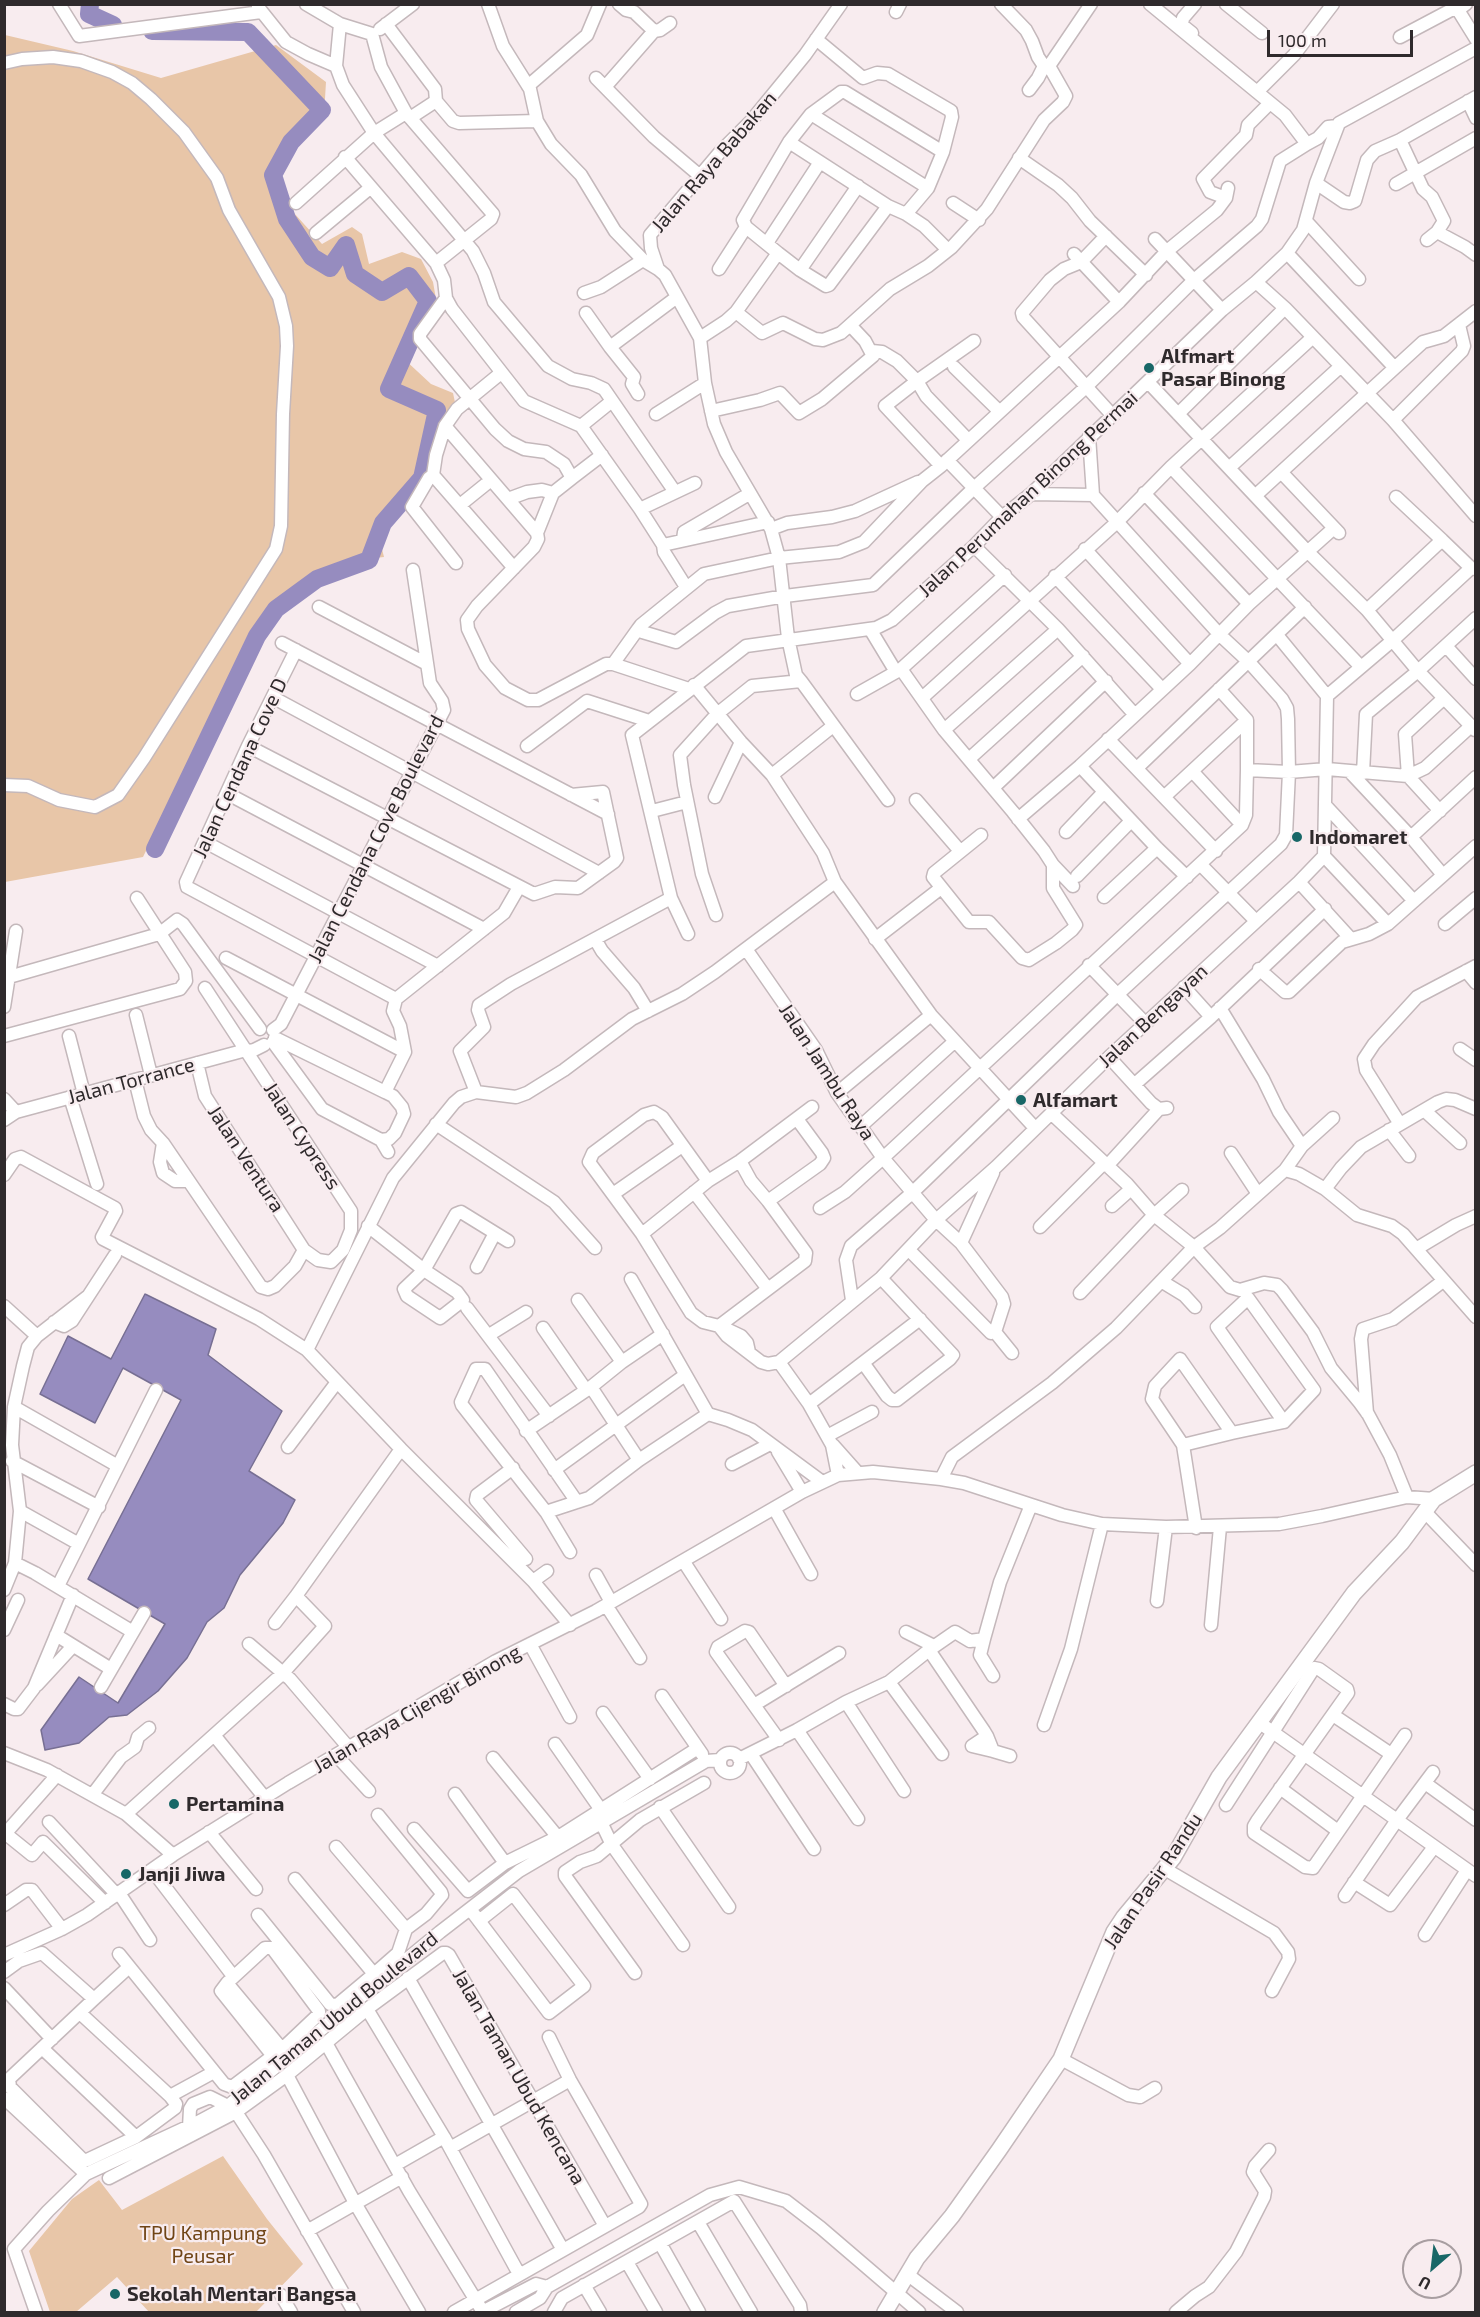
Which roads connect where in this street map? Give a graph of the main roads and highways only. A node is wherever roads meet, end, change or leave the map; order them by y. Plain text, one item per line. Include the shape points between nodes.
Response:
1 (1476, 1473) edge
2 (885, 2313) edge

1 - 2 main road, Jalan Pasir Randu via 1434,1499 1402,1542 1354,1593 1219,1777 1184,1841 1114,1932 1061,2059 907,2274

